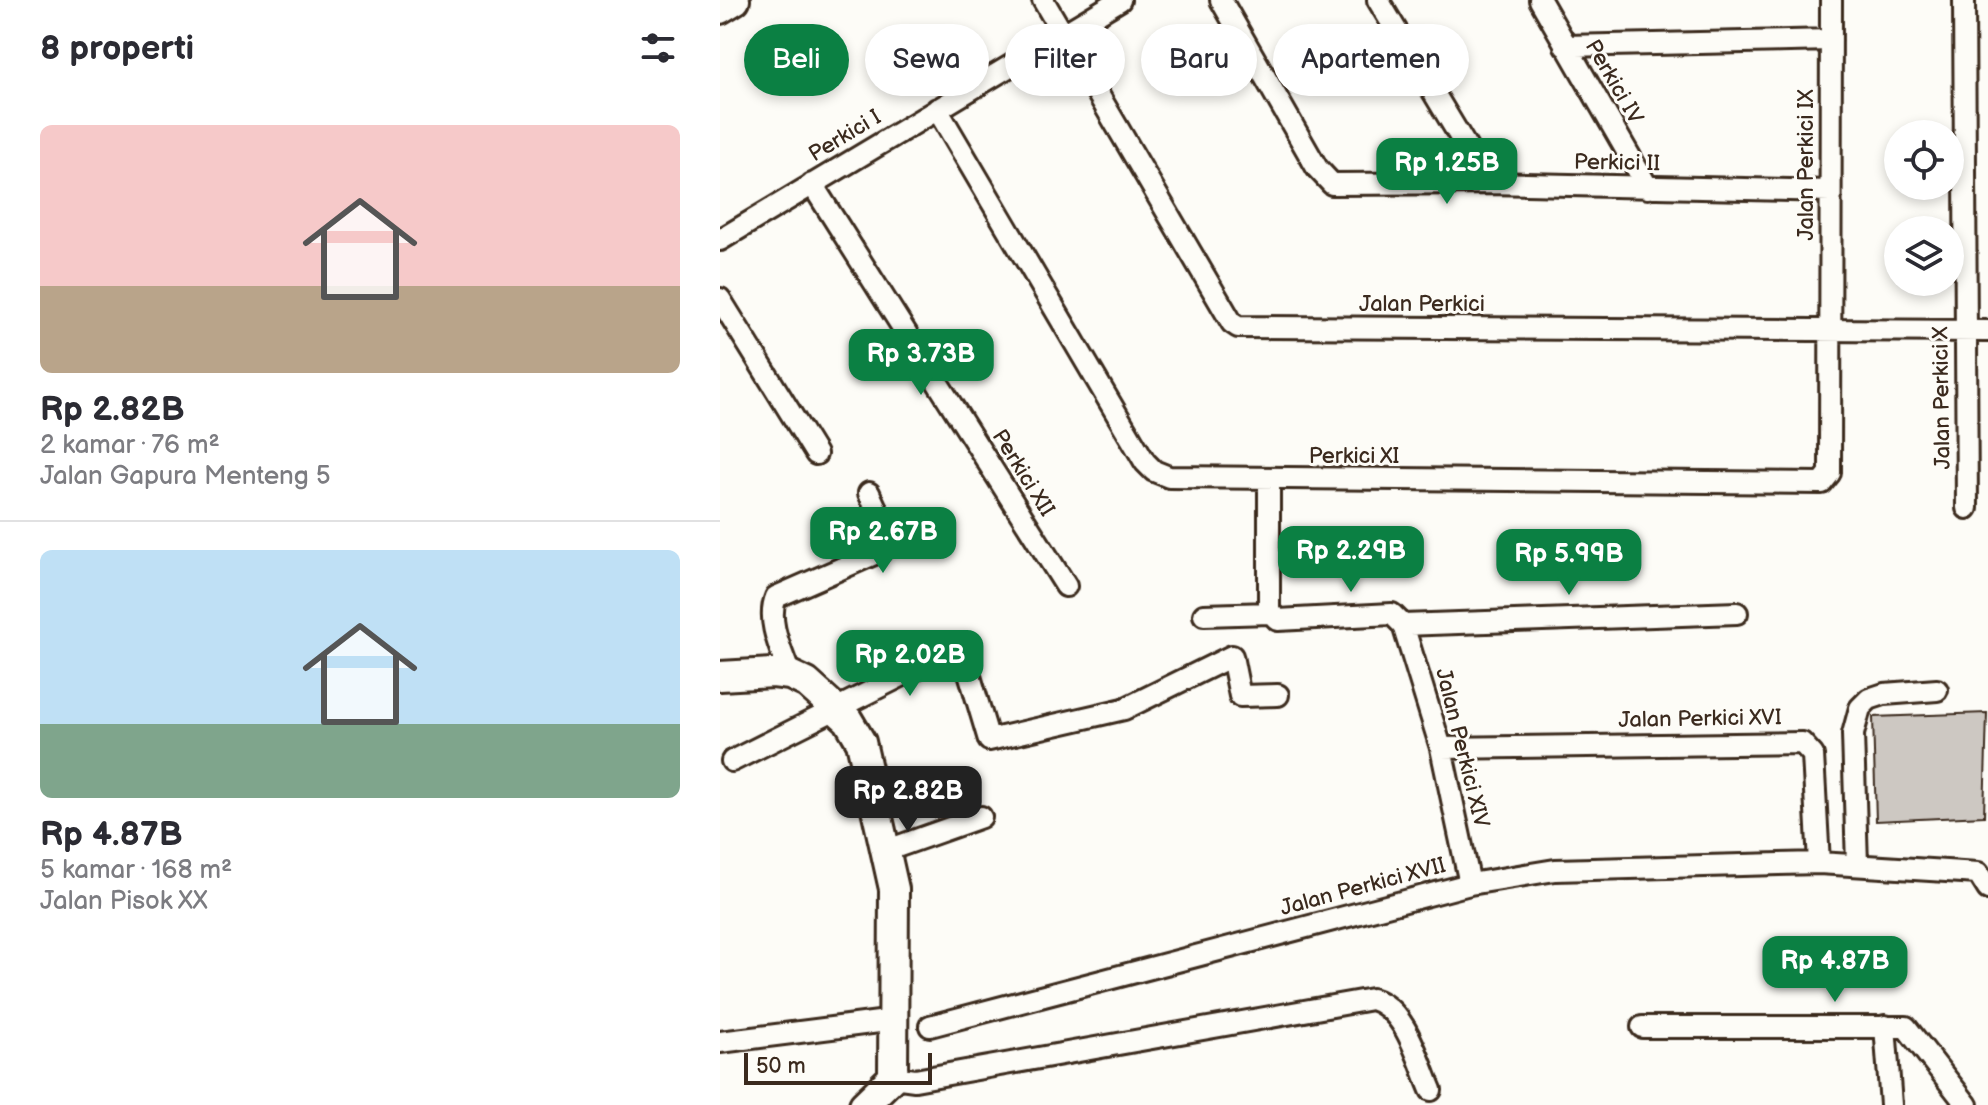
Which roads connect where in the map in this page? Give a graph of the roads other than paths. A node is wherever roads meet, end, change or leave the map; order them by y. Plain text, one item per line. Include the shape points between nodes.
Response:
1 (735, 0) edge
2 (1043, 0) edge
3 (1120, 0) edge
4 (1221, 0) edge
5 (1378, 0) edge
6 (1540, 0) edge
7 (1831, 0) edge
8 (1964, 0) edge
9 (720, 9) edge
10 (1056, 24) edge
11 (1079, 24) edge
12 (1831, 40) junction
13 (1565, 46) junction
14 (1005, 68) edge
15 (1098, 96) edge
16 (937, 109) junction
17 (1488, 183) junction
18 (812, 184) junction
19 (1648, 188) junction
20 (1830, 191) junction
21 (720, 240) edge
22 (720, 299) edge
23 (1829, 331) junction
24 (1965, 331) junction
25 (1988, 331) edge
26 (816, 454) dead end
27 (1269, 480) junction
28 (869, 493) dead end
29 (1967, 508) dead end
30 (1066, 586) dead end
31 (1737, 613) dead end
32 (1204, 615) dead end
33 (1274, 616) junction
34 (1403, 625) junction
35 (790, 675) junction
36 (720, 676) edge
37 (1937, 690) dead end
38 (1278, 695) dead end
39 (838, 710) junction
40 (1441, 748) junction
41 (732, 761) dead end
42 (981, 817) dead end
43 (885, 851) junction
44 (1819, 863) junction
45 (1857, 865) junction
46 (1470, 884) junction
47 (1988, 889) edge
48 (895, 1020) junction
49 (930, 1026) dead end
50 (1885, 1026) junction
51 (1642, 1027) dead end
52 (720, 1042) edge
53 (893, 1077) junction
54 (1431, 1090) dead end
55 (864, 1105) edge
56 (1891, 1105) edge
57 (1967, 1105) edge

1 - 9 street
2 - 10 street, Jalan Perkici
3 - 11 street, Perkici I
4 - 17 street, Perkici II via 1325,180
5 - 17 street
6 - 13 street, Perkici IV
7 - 12 street, Jalan Perkici IX
8 - 24 street, Jalan Perkici X
12 - 13 street
12 - 20 street, Jalan Perkici IX
13 - 19 street, Perkici IV
14 - 16 street, Perkici I
15 - 23 street, Jalan Perkici via 1238,327
16 - 18 street, Perkici I
16 - 27 street, Perkici XI via 1145,462 1169,477
17 - 19 street, Perkici II
18 - 21 street, Perkici I
18 - 30 street, Perkici XII
19 - 20 street, Perkici II
20 - 23 street, Jalan Perkici IX
22 - 26 street
23 - 24 street, Jalan Perkici
23 - 27 street, Perkici XI via 1830,473 1822,483
24 - 25 street, Jalan Perkici
24 - 29 street, Jalan Perkici X
27 - 33 street
28 - 35 street via 889,537 881,551 776,597 774,626
31 - 34 street
32 - 33 street
33 - 34 street via 1392,614
34 - 40 street, Jalan Perkici XIV
35 - 36 street
35 - 39 street
37 - 45 street via 1884,694 1860,708 1853,734
38 - 39 street via 1240,696 1232,656 1124,709 989,740 961,646
39 - 41 street
39 - 43 street via 861,742
40 - 44 street, Jalan Perkici XVI via 1802,743 1813,755
40 - 46 street, Jalan Perkici XIV
42 - 43 street
43 - 48 street via 894,889
44 - 45 street
44 - 46 street, Jalan Perkici XVII via 1555,870
45 - 47 street via 1978,873
46 - 49 street, Jalan Perkici XVII
48 - 52 street
48 - 53 street
50 - 51 street
50 - 56 street
50 - 57 street via 1906,1027
53 - 54 street via 915,1080 1372,999 1394,1012
53 - 55 street

